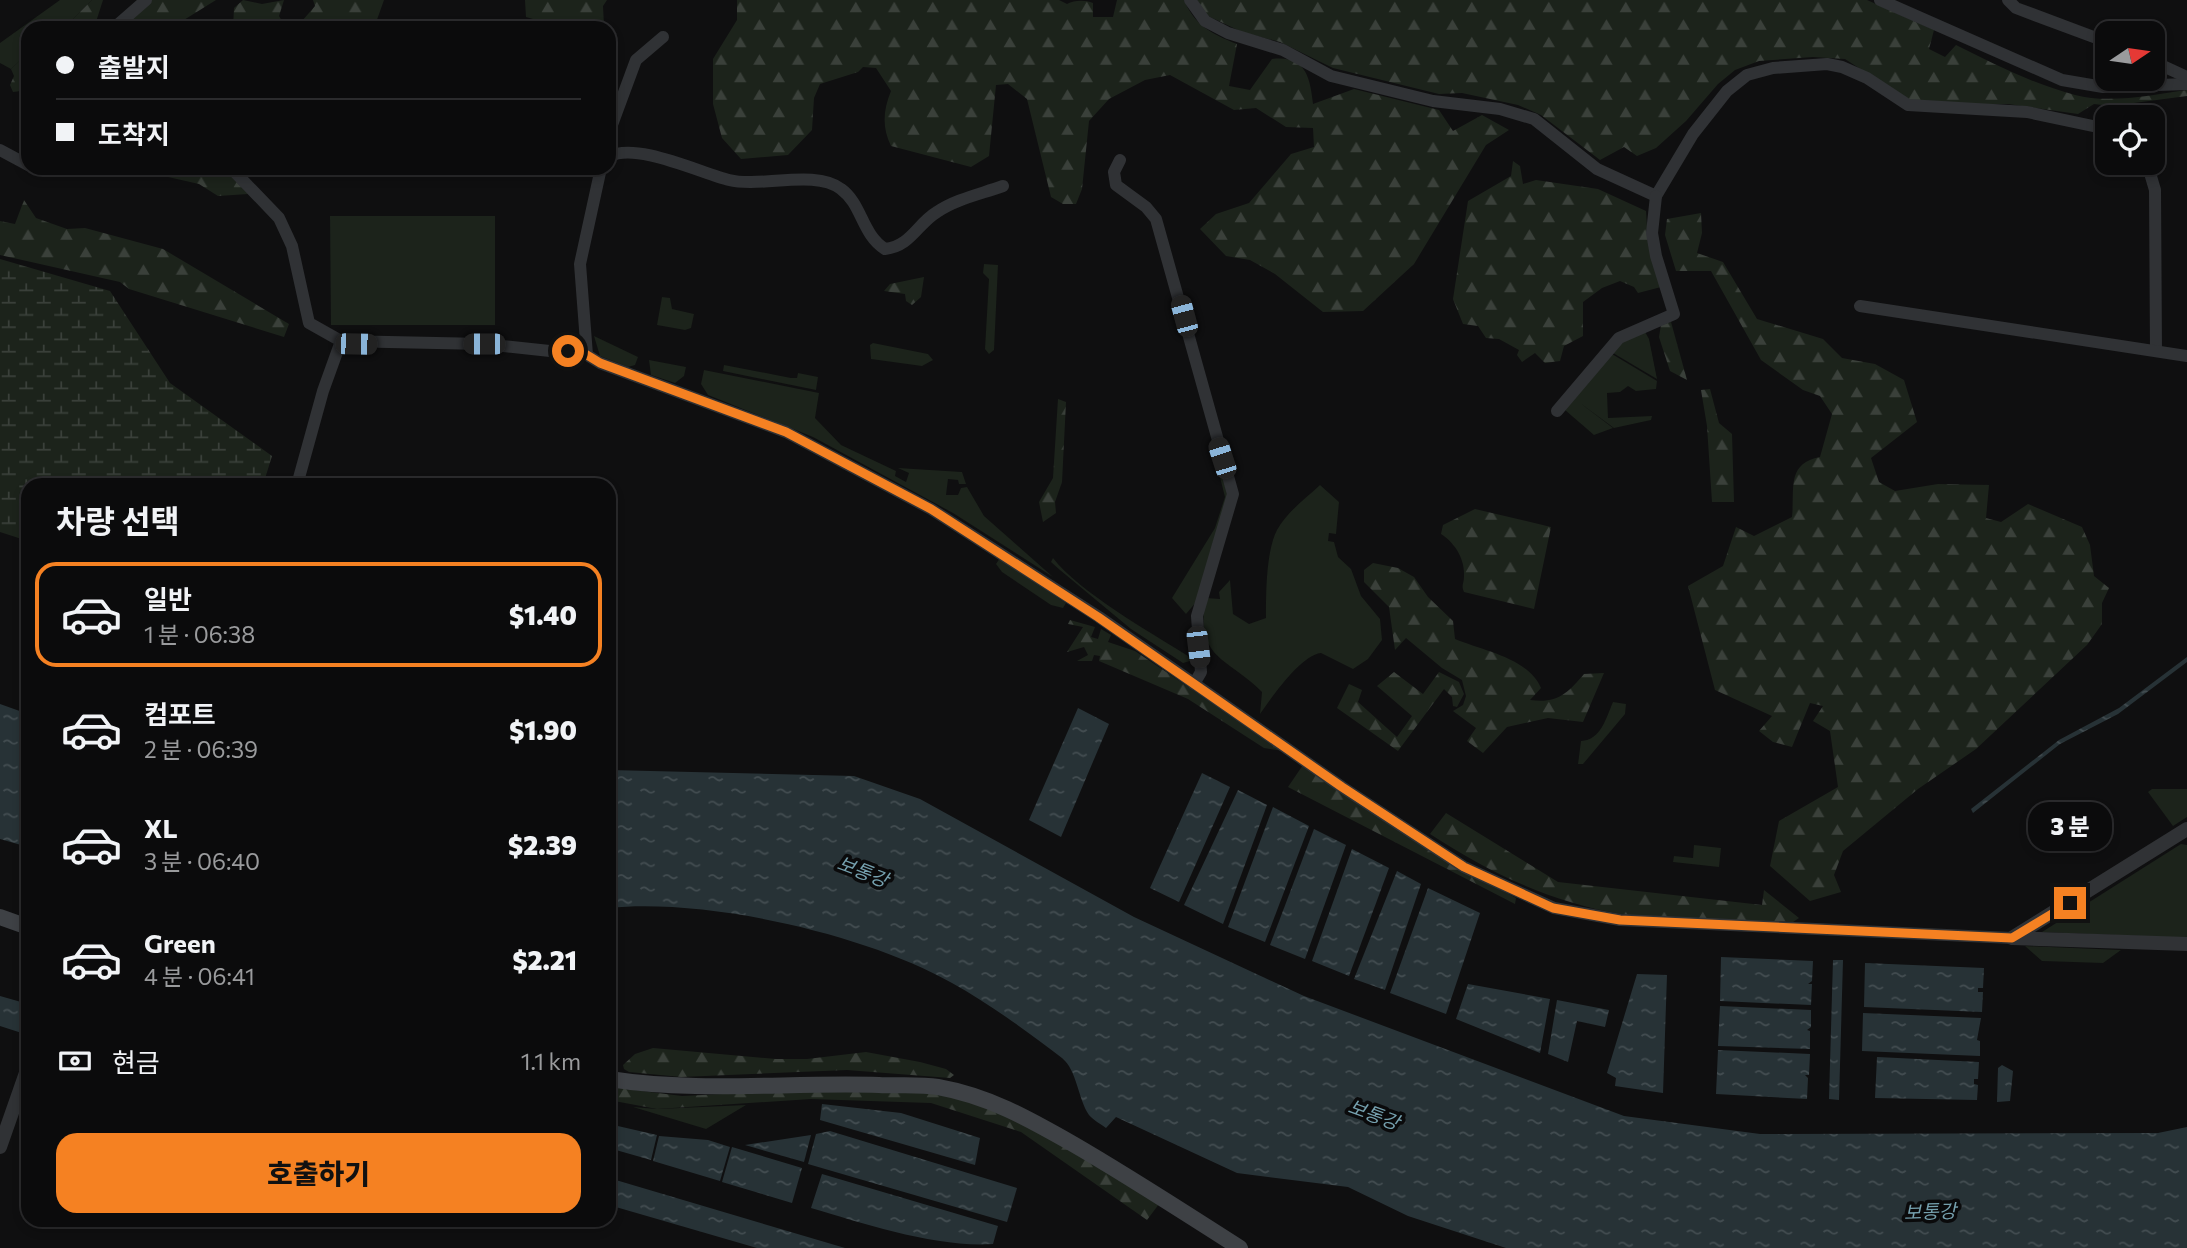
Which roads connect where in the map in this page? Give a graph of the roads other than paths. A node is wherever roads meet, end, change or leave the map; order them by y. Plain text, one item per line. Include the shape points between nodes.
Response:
1 (146, 0) edge
2 (1190, 0) edge
3 (1880, 0) edge
4 (2008, 0) edge
5 (122, 21) edge
6 (663, 37) dead end
7 (2095, 37) edge
8 (2165, 67) edge
9 (2187, 77) edge
10 (2187, 83) edge
11 (616, 113) edge
12 (2095, 126) edge
13 (0, 150) edge
14 (616, 154) edge
15 (1120, 160) dead end
16 (21, 161) edge
17 (238, 175) edge
18 (599, 175) edge
19 (2151, 175) edge
20 (1003, 186) dead end
21 (1656, 195) junction
22 (1860, 306) dead end
23 (341, 341) junction
24 (2156, 351) junction
25 (587, 355) junction
26 (2187, 356) edge
27 (1557, 411) dead end
28 (299, 478) edge
29 (1194, 684) junction
30 (2187, 829) edge
31 (0, 917) edge
32 (21, 924) edge
33 (2012, 938) junction
34 (2187, 944) edge
35 (616, 1080) edge
36 (21, 1086) edge
37 (0, 1147) edge
38 (1240, 1248) edge

1 - 5 street
2 - 21 street via 1205,21 1283,50 1331,76 1534,119 1597,169
3 - 10 street via 2062,80 2103,87
4 - 7 street via 2016,8
6 - 11 street via 636,60
8 - 9 street
12 - 21 street via 2027,112 1908,105 1867,78 1827,64 1773,68 1747,75 1727,91 1693,134
13 - 16 street
14 - 20 street via 677,162 730,180 831,184 842,189 867,232 885,249 901,246 948,205
15 - 29 street via 1114,172 1116,185 1156,219 1233,494 1197,616 1201,672
17 - 23 street via 279,218 292,246 309,323
18 - 25 street via 580,264
19 - 24 street via 2155,190
21 - 27 street via 1652,233 1674,314 1619,338
22 - 24 street
23 - 25 street via 484,344
23 - 28 street
24 - 26 street
25 - 29 street via 812,444 954,523
29 - 33 street via 1464,867 1553,908 1620,920
30 - 33 street
31 - 32 main road
33 - 34 street
35 - 38 main road via 707,1088 934,1086 971,1094 1042,1126
36 - 37 street

